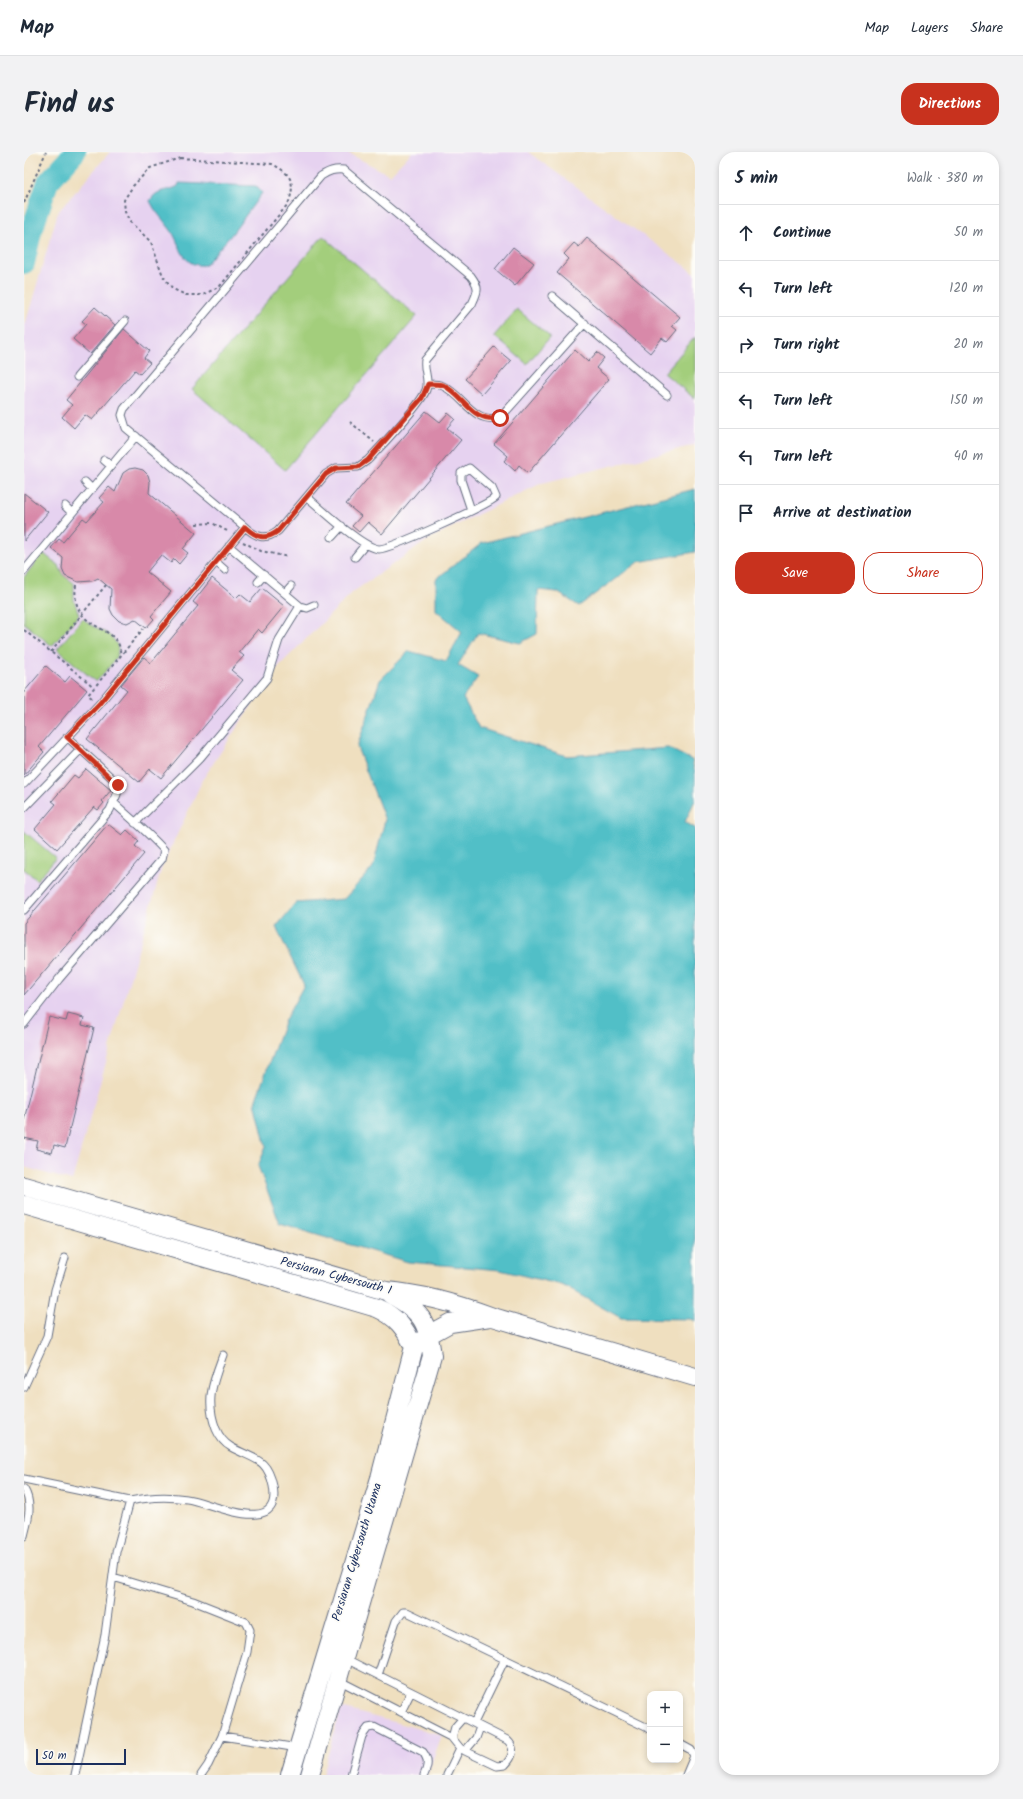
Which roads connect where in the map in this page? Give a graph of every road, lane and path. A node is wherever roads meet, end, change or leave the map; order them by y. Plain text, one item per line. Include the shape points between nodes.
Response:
1 (46, 152) edge
2 (24, 203) edge
3 (220, 286) joint
4 (552, 296) dead end
5 (125, 321) dead end
6 (584, 323) junction
7 (77, 377) dead end
8 (428, 384) junction
9 (667, 395) dead end
10 (350, 422) dead end
11 (136, 436) junction
12 (380, 447) junction
13 (104, 460) dead end
14 (111, 466) junction
15 (85, 482) dead end
16 (92, 489) junction
17 (307, 497) junction
18 (65, 506) dead end
19 (471, 510) junction
20 (72, 513) junction
21 (342, 526) junction
22 (245, 527) junction
23 (332, 537) dead end
24 (365, 545) junction
25 (229, 546) junction
26 (355, 557) dead end
27 (216, 562) junction
28 (225, 570) dead end
29 (24, 571) edge
30 (264, 575) junction
31 (258, 582) dead end
32 (76, 585) dead end
33 (106, 585) dead end
34 (291, 586) dead end
35 (285, 593) junction
36 (314, 605) dead end
37 (300, 606) junction
38 (82, 615) junction
39 (143, 629) dead end
40 (24, 630) edge
41 (51, 652) junction
42 (120, 657) junction
43 (94, 687) junction
44 (99, 704) junction
45 (67, 737) junction
46 (81, 749) junction
47 (24, 784) edge
48 (113, 802) junction
49 (24, 808) edge
50 (135, 823) junction
51 (24, 910) edge
52 (24, 1024) edge
53 (24, 1186) edge
54 (24, 1205) edge
55 (65, 1258) dead end
56 (386, 1291) junction
57 (493, 1317) junction
58 (430, 1334) junction
59 (414, 1347) junction
60 (223, 1355) dead end
61 (695, 1376) edge
62 (24, 1387) edge
63 (24, 1479) edge
64 (24, 1489) edge
65 (130, 1501) junction
66 (24, 1536) edge
67 (113, 1577) junction
68 (344, 1658) junction
69 (505, 1659) junction
70 (378, 1675) junction
71 (338, 1680) junction
72 (411, 1692) junction
73 (402, 1712) junction
74 (462, 1718) junction
75 (477, 1725) junction
76 (647, 1728) edge
77 (222, 1736) junction
78 (452, 1738) junction
79 (683, 1746) edge
80 (298, 1749) junction
81 (463, 1750) junction
82 (75, 1775) edge
83 (201, 1775) edge
84 (290, 1775) edge
85 (310, 1775) edge
86 (351, 1775) edge
87 (424, 1775) edge
88 (447, 1775) edge
89 (686, 1775) edge

1 - 2 path
3 - 3 path via 203,295 186,295 173,289 163,276 151,242 130,222 125,212 124,200 150,168 180,158 197,158 272,164 291,178 292,194 288,204
4 - 6 lane
5 - 7 lane
6 - 8 lane via 500,418 484,418 443,385
6 - 9 lane
8 - 11 lane via 425,360 472,304 478,293 477,284 471,276 344,170 337,169 321,176 169,352 124,409 122,415 126,428
8 - 12 lane via 422,398
10 - 12 path
11 - 14 lane
11 - 22 lane
12 - 17 lane via 358,467 336,468 326,474
13 - 14 lane
14 - 16 lane
15 - 16 lane
16 - 20 lane
17 - 21 lane
17 - 22 lane via 271,536 262,538
18 - 20 lane
19 - 19 lane via 460,480 461,473 469,468 495,492 496,497
19 - 24 lane via 393,546 379,549
20 - 29 lane
21 - 23 lane
21 - 24 lane
22 - 25 lane
24 - 26 lane
25 - 27 lane
25 - 30 lane
27 - 28 lane
27 - 44 lane
30 - 31 lane
30 - 35 lane
32 - 38 path via 75,600
33 - 38 path
34 - 35 lane
35 - 37 lane
36 - 37 lane via 307,608
37 - 50 lane via 279,640 267,678 200,758
38 - 41 path
38 - 42 path via 118,642
39 - 42 path
40 - 41 path
41 - 43 path
42 - 43 path
43 - 44 path via 88,695
44 - 45 lane
45 - 46 lane
45 - 47 lane
46 - 48 lane via 118,785 119,792
46 - 49 lane
48 - 50 lane
48 - 51 lane via 110,810
50 - 52 lane via 164,850 162,859 59,979
53 - 56 street, Persiaran Cybersouth 1
54 - 59 street, Persiaran Cybersouth 1 via 377,1308 399,1321
55 - 62 lane via 55,1290 47,1336
56 - 57 street, Persiaran Cybersouth 1 via 410,1293 470,1308
56 - 58 street, Persiaran Cybersouth Utama via 408,1304 421,1317
57 - 58 street via 450,1322
57 - 61 street, Persiaran Cybersouth 1
58 - 59 street
58 - 68 street, Persiaran Cybersouth Utama via 432,1356
59 - 80 street, Persiaran Cybersouth Utama via 380,1478
60 - 65 lane via 210,1397 213,1421 223,1441 261,1462 268,1469 274,1497 271,1507 264,1513 255,1515 215,1508 188,1499 151,1497
63 - 65 lane
64 - 66 lane via 28,1495 30,1508
65 - 67 lane via 116,1552
67 - 77 lane via 193,1601 246,1622 250,1630 247,1652
67 - 82 lane via 105,1635
68 - 70 lane
68 - 71 street, Persiaran Cybersouth Utama
69 - 70 lane via 413,1613 403,1612 396,1621
69 - 75 lane
69 - 76 lane
70 - 72 lane
71 - 73 lane
71 - 85 street, Persiaran Cybersouth Utama
72 - 73 lane
72 - 74 lane
73 - 78 lane
74 - 75 lane
74 - 78 lane via 455,1727
75 - 81 lane via 476,1738
75 - 81 lane via 511,1743 513,1752 508,1762 501,1767 497,1766
77 - 80 lane
77 - 83 lane
78 - 81 lane
79 - 89 lane via 691,1750 694,1756
80 - 84 street, Persiaran Cybersouth Utama
81 - 88 lane
86 - 87 lane via 362,1736 368,1728 374,1728 423,1752 428,1763

